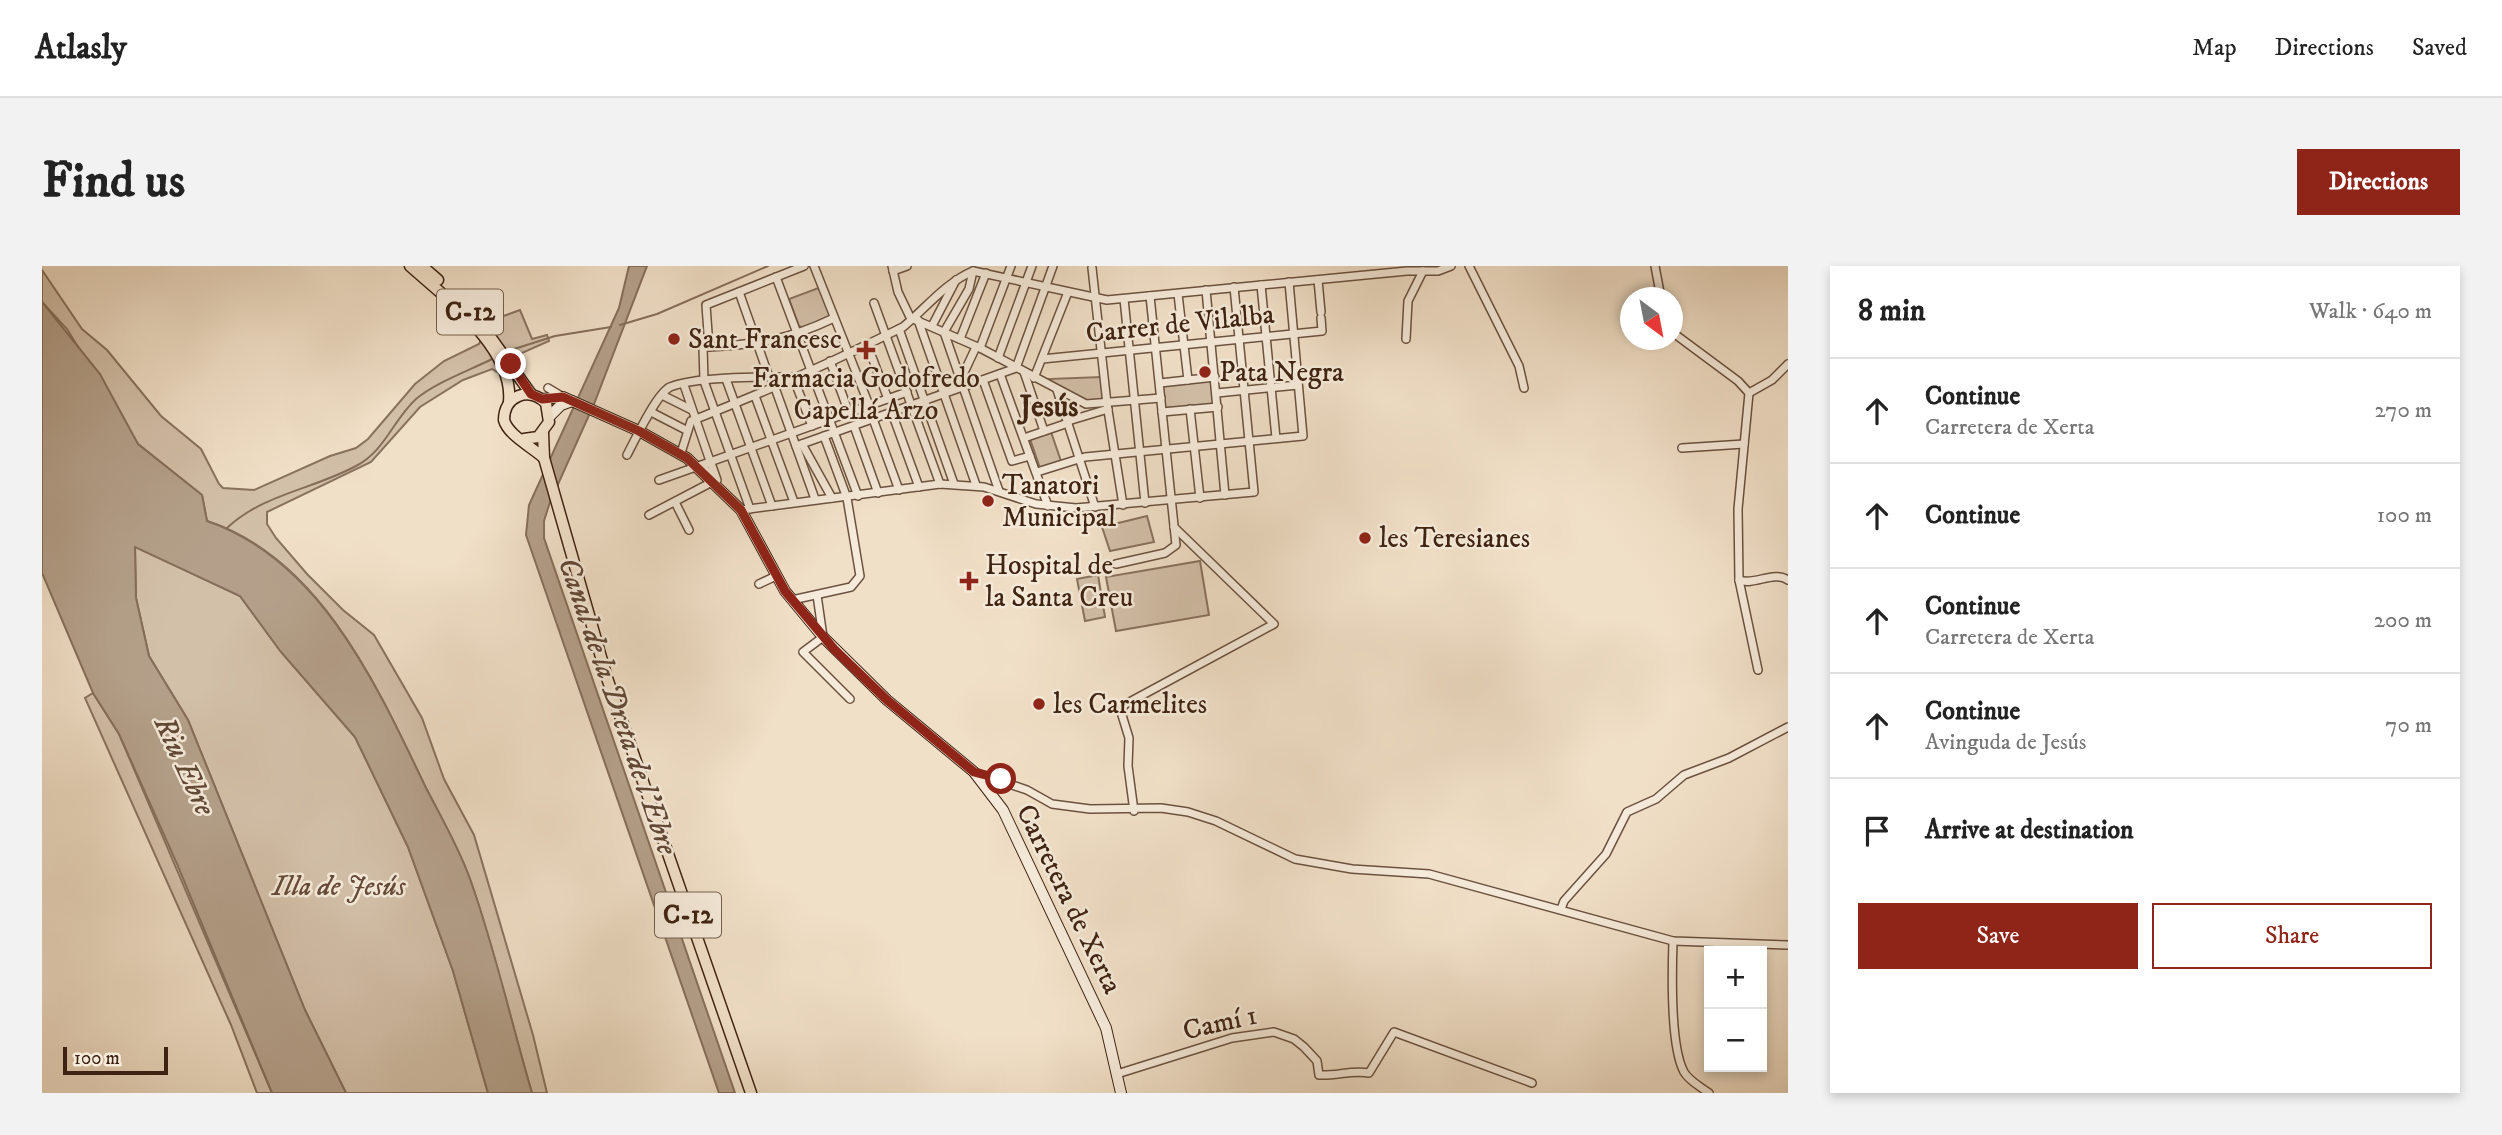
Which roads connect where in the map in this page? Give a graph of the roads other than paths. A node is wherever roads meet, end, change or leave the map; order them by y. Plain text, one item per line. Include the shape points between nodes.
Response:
1 (410, 266) edge
2 (422, 266) edge
3 (804, 266) edge
4 (814, 266) edge
5 (907, 266) edge
6 (1011, 266) edge
7 (1032, 266) edge
8 (1053, 266) edge
9 (1451, 266) edge
10 (1469, 266) edge
11 (1655, 266) edge
12 (892, 268) edge
13 (1092, 268) dead end
14 (976, 269) edge
15 (1423, 271) junction
16 (776, 277) junction
17 (1008, 278) junction
18 (956, 280) junction
19 (1318, 280) junction
20 (1289, 282) junction
21 (1028, 283) junction
22 (1261, 285) junction
23 (1048, 287) junction
24 (1234, 287) junction
25 (1659, 287) edge
26 (1206, 290) junction
27 (739, 292) junction
28 (1068, 292) junction
29 (1178, 293) junction
30 (1150, 296) junction
31 (1095, 299) junction
32 (1124, 299) junction
33 (874, 303) dead end
34 (834, 318) junction
35 (914, 319) junction
36 (932, 326) junction
37 (899, 329) junction
38 (944, 332) junction
39 (1294, 334) junction
40 (798, 335) junction
41 (886, 335) junction
42 (1266, 336) junction
43 (1239, 337) junction
44 (1406, 338) dead end
45 (960, 339) junction
46 (1683, 340) edge
47 (1212, 342) junction
48 (758, 344) junction
49 (867, 344) junction
50 (1184, 344) junction
51 (709, 347) junction
52 (978, 347) junction
53 (1156, 347) junction
54 (1129, 350) junction
55 (849, 352) junction
56 (1101, 353) junction
57 (998, 358) junction
58 (1042, 359) junction
59 (830, 361) junction
60 (1788, 364) edge
61 (811, 369) junction
62 (1020, 370) junction
63 (1000, 374) junction
64 (770, 377) junction
65 (793, 377) junction
66 (1034, 377) junction
67 (1215, 377) junction
68 (726, 379) junction
69 (961, 379) junction
70 (983, 380) junction
71 (1188, 380) junction
72 (704, 381) junction
73 (1160, 383) junction
74 (684, 385) junction
75 (1298, 385) junction
76 (964, 387) junction
77 (775, 388) junction
78 (1271, 388) junction
79 (1524, 388) dead end
80 (1057, 389) junction
81 (1245, 390) junction
82 (907, 392) junction
83 (1217, 393) junction
84 (1749, 393) junction
85 (531, 394) junction
86 (944, 394) junction
87 (546, 395) junction
88 (662, 395) junction
89 (755, 396) junction
90 (888, 398) junction
91 (1161, 398) junction
92 (924, 401) junction
93 (1134, 401) junction
94 (509, 402) junction
95 (568, 402) junction
96 (735, 404) junction
97 (869, 405) junction
98 (912, 406) junction
99 (1107, 407) junction
100 (1218, 407) junction
101 (692, 410) junction
102 (1190, 410) junction
103 (715, 411) junction
104 (651, 412) junction
105 (892, 412) junction
106 (1162, 412) junction
107 (849, 414) junction
108 (550, 416) junction
109 (695, 419) junction
110 (873, 419) junction
111 (830, 420) junction
112 (1068, 422) junction
113 (812, 426) junction
114 (854, 426) junction
115 (686, 430) junction
116 (639, 431) junction
117 (1044, 431) junction
118 (835, 432) junction
119 (543, 433) junction
120 (791, 435) junction
121 (824, 436) junction
122 (1024, 438) junction
123 (1276, 438) junction
124 (524, 439) junction
125 (1249, 441) junction
126 (772, 442) junction
127 (1220, 444) junction
128 (1744, 444) junction
129 (799, 445) junction
130 (1194, 446) junction
131 (1682, 448) dead end
132 (752, 449) junction
133 (1166, 449) junction
134 (1140, 452) junction
135 (681, 453) junction
136 (730, 454) junction
137 (1115, 454) junction
138 (627, 455) dead end
139 (1030, 456) junction
140 (1080, 458) junction
141 (545, 459) junction
142 (710, 461) junction
143 (696, 466) junction
144 (1037, 472) junction
145 (659, 480) dead end
146 (715, 481) junction
147 (940, 484) junction
148 (954, 484) junction
149 (976, 485) junction
150 (919, 486) junction
151 (899, 490) junction
152 (997, 490) junction
153 (878, 493) junction
154 (1225, 495) junction
155 (858, 496) junction
156 (832, 498) junction
157 (846, 498) junction
158 (1200, 498) junction
159 (815, 499) junction
160 (1171, 500) junction
161 (675, 502) junction
162 (794, 502) junction
163 (1145, 503) junction
164 (1123, 505) junction
165 (772, 506) junction
166 (1048, 506) junction
167 (1096, 507) junction
168 (746, 510) junction
169 (649, 515) dead end
170 (1174, 527) junction
171 (690, 530) dead end
172 (1115, 564) dead end
173 (776, 576) junction
174 (1739, 580) junction
175 (1788, 580) edge
176 (759, 584) dead end
177 (817, 595) junction
178 (792, 600) junction
179 (822, 637) junction
180 (1758, 670) dead end
181 (850, 699) dead end
182 (1788, 727) edge
183 (974, 772) junction
184 (1134, 811) junction
185 (1561, 909) junction
186 (1673, 941) junction
187 (1788, 945) edge
188 (1117, 1074) junction
189 (1532, 1083) dead end
190 (751, 1093) edge
191 (1121, 1093) edge
192 (1709, 1093) edge

1 - 94 main road, C-12 via 478,330 506,370
2 - 85 main road, C-12 via 481,323
3 - 16 street
4 - 34 street
5 - 12 street
6 - 17 street
7 - 21 street
8 - 23 street
9 - 15 street
10 - 79 street via 1522,374
11 - 25 street
12 - 35 street via 898,292
13 - 31 street
14 - 17 street
14 - 18 street
14 - 38 street
14 - 45 street
15 - 19 street
15 - 44 street via 1408,301
16 - 27 street
16 - 40 street
17 - 21 street
17 - 52 street
18 - 35 street
18 - 36 street
19 - 20 street
19 - 39 street, Carrer de Vilalba via 1322,331
20 - 22 street
20 - 39 street
21 - 23 street
21 - 57 street
22 - 24 street
22 - 42 street
23 - 28 street
23 - 62 street
24 - 26 street
24 - 43 street
26 - 29 street
26 - 47 street
27 - 48 street
27 - 51 street via 706,305
28 - 31 street
28 - 58 street
29 - 30 street
29 - 50 street
30 - 32 street
30 - 53 street
31 - 32 street
31 - 56 street
32 - 54 street
33 - 41 street
34 - 40 street
34 - 55 street
35 - 36 street
35 - 37 street
35 - 86 street
36 - 38 street
37 - 41 street
37 - 92 street
38 - 45 street
38 - 69 street
39 - 42 street, Carrer de Vilalba
39 - 75 street
40 - 48 street
40 - 61 street
41 - 49 street
41 - 82 street
42 - 43 street, Carrer de Vilalba
42 - 78 street
43 - 47 street, Carrer de Vilalba
43 - 81 street
45 - 52 street
46 - 84 street
47 - 50 street, Carrer de Vilalba
47 - 67 street
48 - 51 street
48 - 64 street
49 - 55 street
49 - 90 street
50 - 53 street, Carrer de Vilalba
50 - 71 street
51 - 72 street via 703,347
52 - 57 street
52 - 69 street
53 - 54 street, Carrer de Vilalba
53 - 73 street
54 - 56 street, Carrer de Vilalba
54 - 93 street
55 - 59 street
55 - 97 street
56 - 58 street, Carrer de Vilalba
56 - 99 street
57 - 62 street
58 - 66 street
59 - 61 street
59 - 107 street
60 - 84 street
61 - 65 street
61 - 111 street
62 - 63 street
62 - 66 street
62 - 117 street
63 - 70 street
63 - 122 street
64 - 65 street
64 - 68 street
64 - 77 street
65 - 77 street
65 - 113 street
66 - 80 street
67 - 71 street
67 - 83 street
68 - 72 street
68 - 96 street
69 - 76 street
70 - 76 street
70 - 139 street via 1012,461
71 - 73 street
72 - 74 street
72 - 103 street
73 - 91 street
74 - 88 street via 671,387
74 - 101 street
75 - 78 street
75 - 123 street via 1303,436
76 - 86 street
76 - 152 street
77 - 89 street
77 - 120 street
78 - 81 street
78 - 123 street
80 - 99 street via 1086,404
80 - 112 street
81 - 83 street
81 - 125 street
82 - 90 street
82 - 98 street
83 - 100 street
84 - 128 street
85 - 87 main road
85 - 94 main road
86 - 92 street
86 - 149 street
87 - 95 main road
87 - 108 main road
88 - 101 street
88 - 104 street
89 - 96 street
89 - 126 street
90 - 97 street
91 - 93 street
91 - 106 street
92 - 98 street
92 - 148 street
93 - 99 street
93 - 134 street
94 - 124 main road, C-12 via 504,413 506,426
95 - 108 main road
95 - 116 main road
96 - 103 street
96 - 132 street
97 - 107 street
98 - 105 street
98 - 147 street
99 - 112 street
99 - 137 street
100 - 102 street
100 - 127 street
101 - 109 street
102 - 106 street
102 - 130 street
103 - 109 street
103 - 136 street
104 - 115 street
104 - 116 street
105 - 110 street
105 - 150 street
106 - 133 street
107 - 111 street
108 - 119 main road, C-12
109 - 115 street
109 - 142 street
110 - 114 street
110 - 151 street
111 - 113 street
111 - 118 street
112 - 117 street
112 - 140 street
113 - 120 street
114 - 118 street
114 - 153 street
115 - 135 street
116 - 135 main road
116 - 138 street
117 - 122 street
118 - 121 street
118 - 155 street
119 - 124 main road
119 - 141 main road, C-12
120 - 126 street
120 - 129 street
121 - 129 street
121 - 157 street
122 - 139 street
123 - 125 street
124 - 141 main road, C-12
125 - 127 street
125 - 154 street via 1254,492
126 - 132 street
126 - 162 street
127 - 130 street
127 - 154 street
128 - 131 street
128 - 174 street via 1738,509
129 - 156 street
129 - 159 street
130 - 133 street
130 - 158 street
132 - 136 street
132 - 165 street
133 - 134 street
133 - 160 street
134 - 137 street
134 - 163 street
135 - 143 main road
136 - 142 street
136 - 168 street
137 - 140 street
137 - 164 street
139 - 144 street
140 - 144 street
140 - 167 street
141 - 190 main road, C-12 via 607,678
142 - 143 street
143 - 145 street
143 - 146 main road
144 - 166 street
146 - 161 street
146 - 168 main road
147 - 148 street
147 - 150 street
148 - 149 street
149 - 152 street
150 - 151 street
151 - 153 street
152 - 166 street
153 - 155 street
154 - 158 street
155 - 157 street
156 - 157 street
156 - 159 street
157 - 177 street via 860,576 854,585
158 - 160 street
159 - 162 street
160 - 163 street
160 - 170 street
161 - 169 street
161 - 171 street
162 - 165 street
163 - 164 street
164 - 167 street
165 - 168 street
166 - 167 street
168 - 173 main road, Carretera de Xerta
170 - 172 street via 1176,545 1171,551
170 - 184 street via 1274,624 1124,705 1121,712 1129,738
173 - 176 street
173 - 178 main road, Carretera de Xerta
174 - 175 street via 1781,576
174 - 180 street
177 - 178 street
177 - 179 street
178 - 179 main road, Carretera de Xerta
179 - 181 street via 803,652
179 - 183 main road, Carretera de Xerta via 887,700
182 - 185 street via 1684,775 1656,799 1627,812 1610,848
183 - 184 street via 1052,804
183 - 188 main road, Carretera de Xerta via 1003,810 1106,1028
184 - 185 street via 1188,812 1295,859 1352,869 1429,874
185 - 186 street
186 - 187 street
186 - 192 street via 1671,978 1680,1061 1687,1077
188 - 189 street, Camí 1 via 1231,1038 1274,1032 1304,1047 1317,1061 1319,1075 1353,1070 1369,1073 1394,1032
188 - 191 main road, Carretera de Xerta

